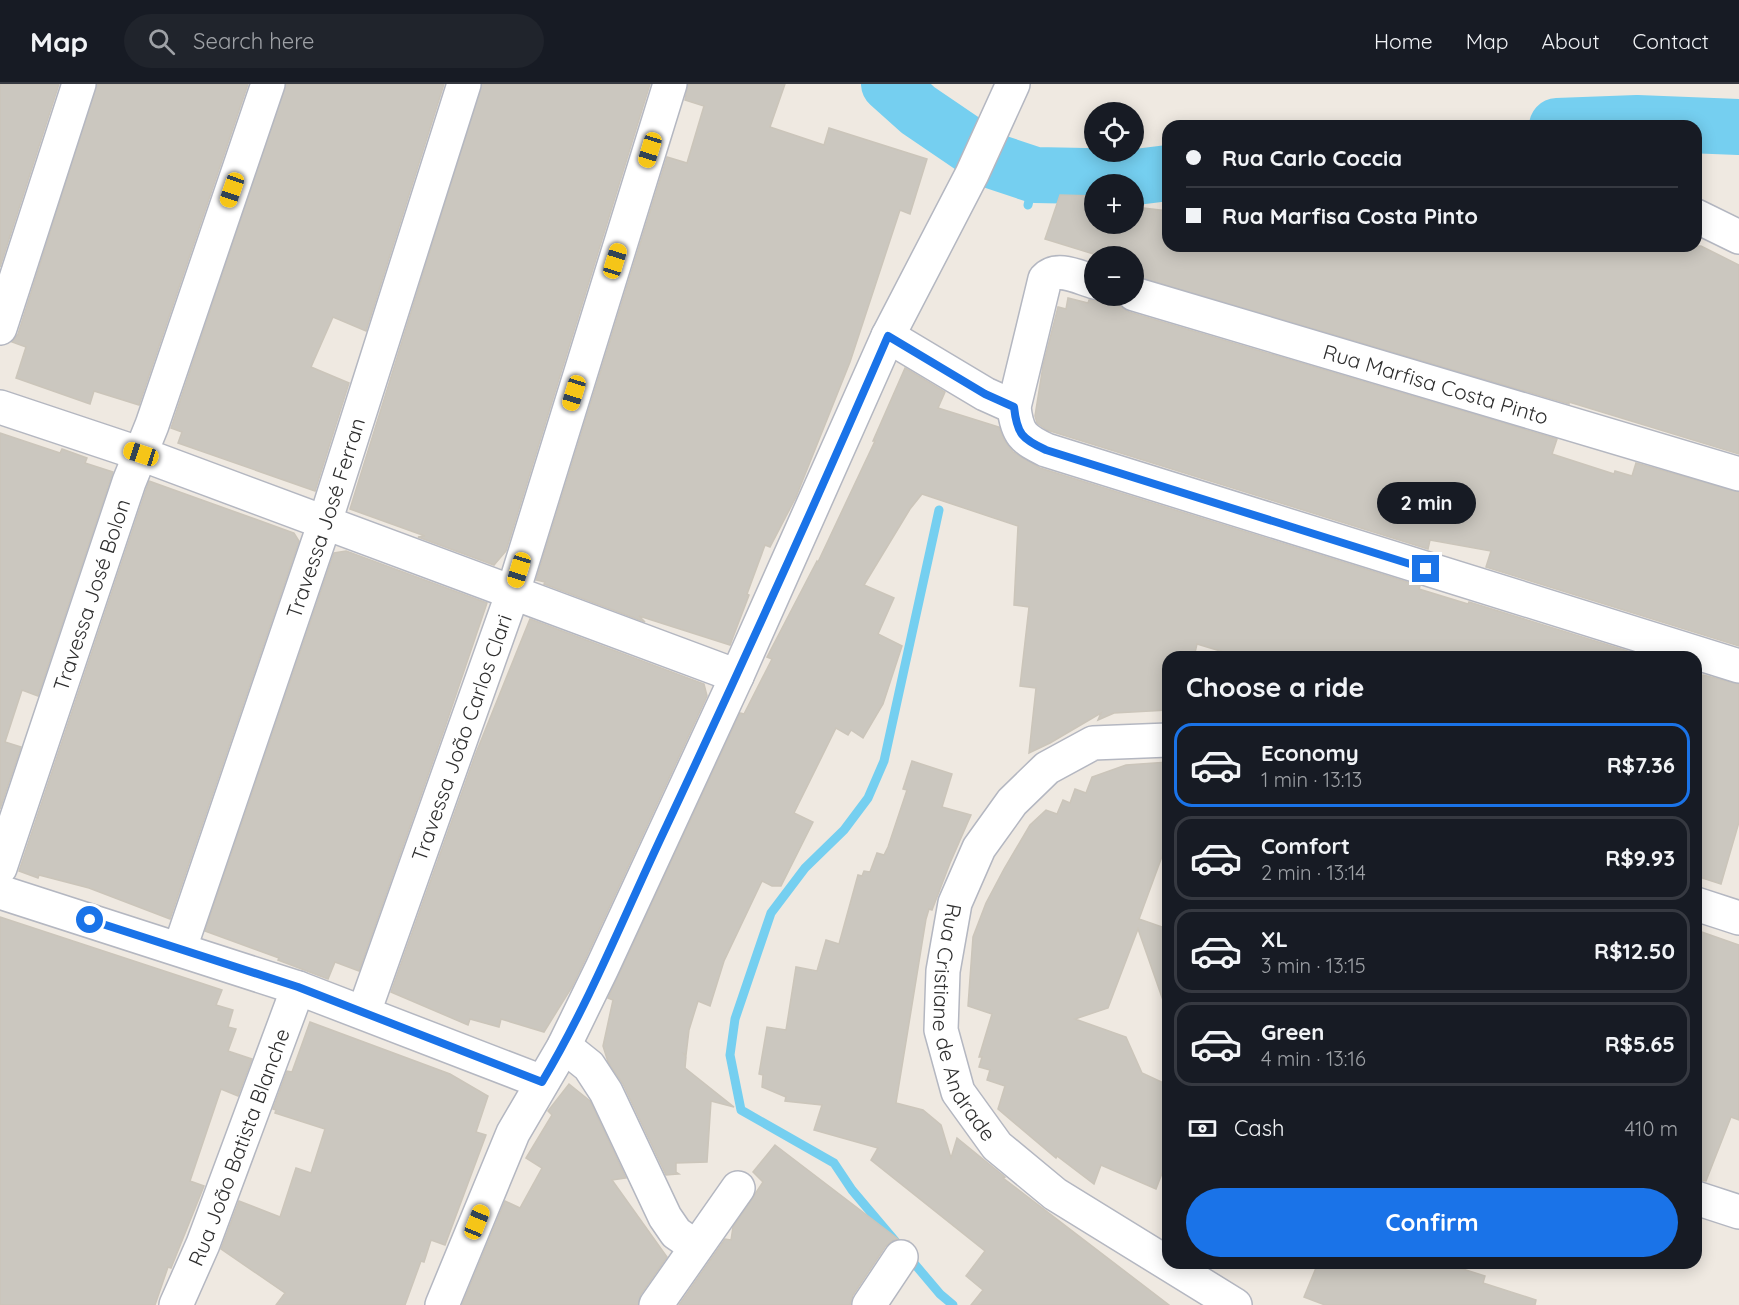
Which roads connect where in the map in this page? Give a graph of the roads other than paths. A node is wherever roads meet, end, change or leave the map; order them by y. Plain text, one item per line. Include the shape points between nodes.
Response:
1 (79, 84) edge
2 (268, 84) edge
3 (464, 84) edge
4 (670, 84) edge
5 (1013, 84) edge
6 (1702, 219) edge
7 (1739, 237) edge
8 (1084, 279) edge
9 (1144, 297) edge
10 (0, 328) edge
11 (888, 336) junction
12 (1014, 407) junction
13 (0, 408) edge
14 (141, 454) junction
15 (1739, 474) edge
16 (325, 522) junction
17 (513, 592) junction
18 (1691, 651) edge
19 (1702, 654) edge
20 (1739, 666) edge
21 (737, 676) junction
22 (1162, 740) edge
23 (0, 868) edge
24 (0, 892) edge
25 (1702, 906) edge
26 (1739, 918) edge
27 (180, 948) junction
28 (298, 987) junction
29 (364, 1012) junction
30 (564, 1046) junction
31 (542, 1082) junction
32 (738, 1188) dead end
33 (1702, 1200) edge
34 (1739, 1212) edge
35 (696, 1248) junction
36 (1162, 1256) edge
37 (901, 1257) dead end
38 (1184, 1269) edge
39 (176, 1305) edge
40 (442, 1305) edge
41 (656, 1305) edge
42 (869, 1305) edge
43 (1235, 1305) edge

1 - 10 street
2 - 14 street, Travessa José Bolon
3 - 16 street, Travessa José Ferran
4 - 17 street, Travessa João Carlos Clari
5 - 11 street via 972,174
6 - 7 street
8 - 12 street via 1057,271 1045,279
9 - 15 street, Rua Marfisa Costa Pinto
11 - 12 street
11 - 21 street
12 - 18 street via 1016,424 1025,440 1046,450
13 - 14 street
14 - 16 street
14 - 23 street, Travessa José Bolon
16 - 17 street
16 - 27 street, Travessa José Ferran
17 - 21 street
17 - 29 street, Travessa João Carlos Clari
19 - 20 street
21 - 30 street
22 - 36 street, Rua Cristiane de Andrade via 1093,743 1047,768 1011,802 979,848 955,903 943,971 941,1029 958,1092 997,1146 1055,1194
24 - 27 street
25 - 26 street
27 - 28 street
28 - 29 street
28 - 39 street, Rua João Batista Blanche via 203,1244
29 - 31 street
30 - 31 street
30 - 35 street via 589,1066 606,1092 665,1217 676,1233
31 - 40 street via 513,1133
32 - 35 street
33 - 34 street
35 - 41 street
37 - 42 street
38 - 43 street, Rua Cristiane de Andrade

